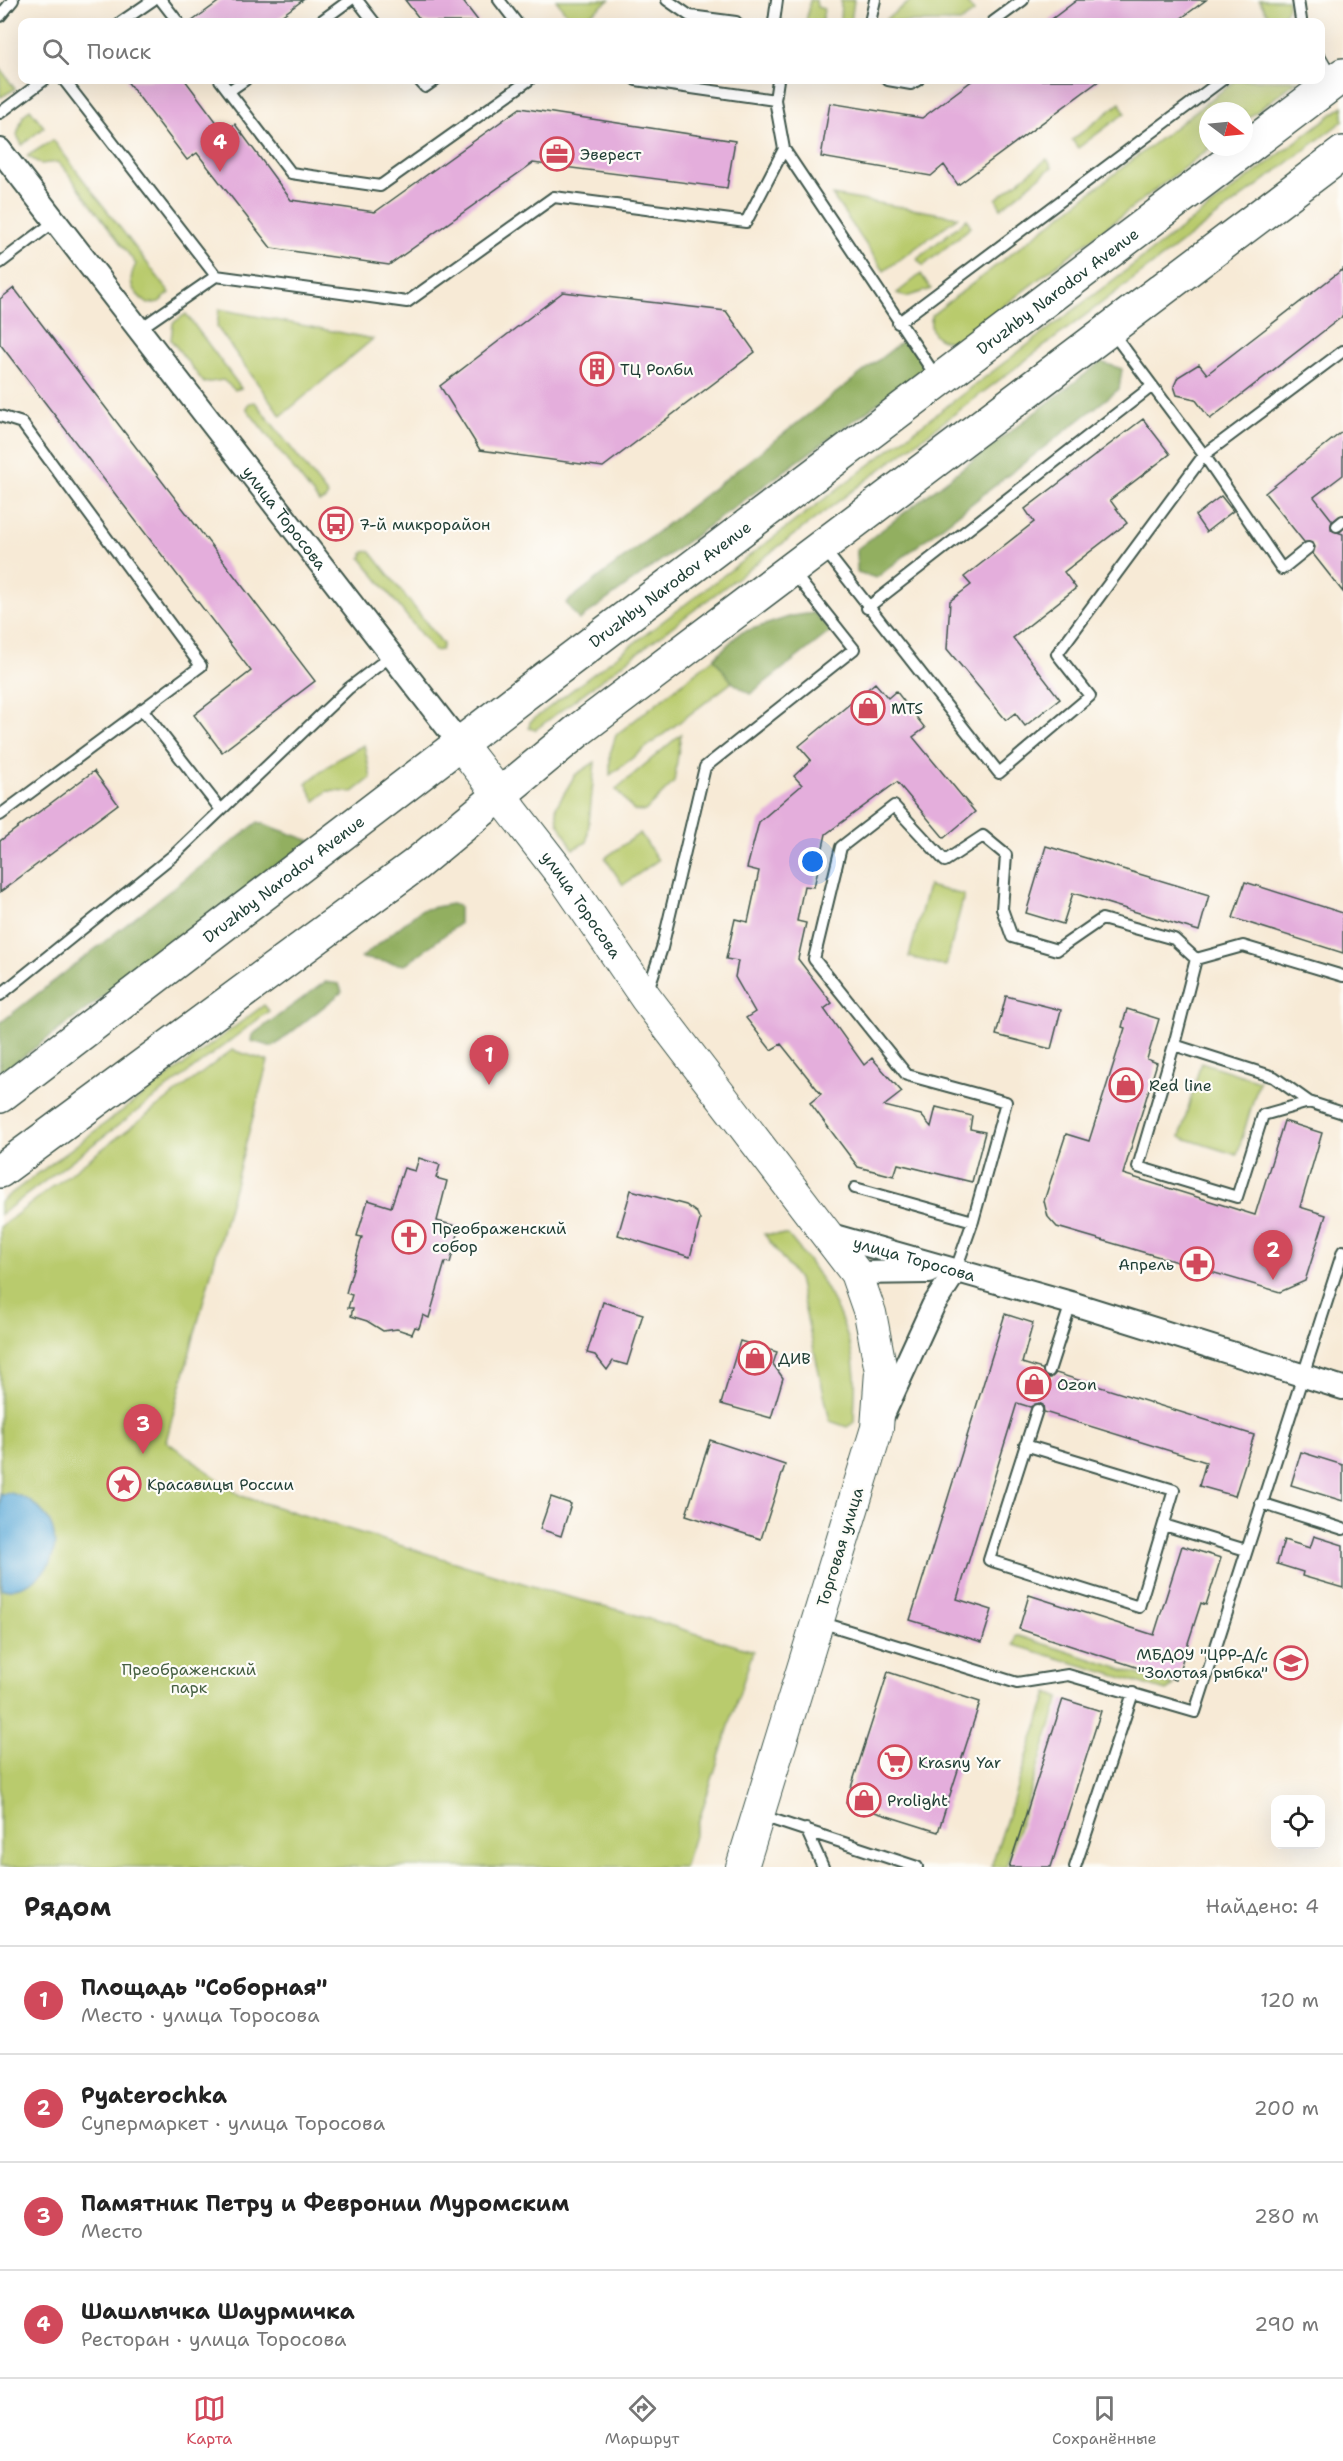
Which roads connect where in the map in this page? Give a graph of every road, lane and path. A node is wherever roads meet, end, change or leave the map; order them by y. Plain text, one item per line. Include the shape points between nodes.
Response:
1 (13, 0) edge
2 (153, 0) edge
3 (161, 0) edge
4 (350, 0) edge
5 (357, 0) edge
6 (499, 0) edge
7 (667, 0) edge
8 (777, 0) edge
9 (875, 0) edge
10 (1023, 0) edge
11 (1298, 0) edge
12 (0, 16) edge
13 (127, 18) edge
14 (175, 18) edge
15 (325, 18) edge
16 (371, 18) edge
17 (510, 18) edge
18 (705, 18) edge
19 (775, 18) edge
20 (871, 18) edge
21 (998, 18) edge
22 (1300, 18) edge
23 (39, 84) edge
24 (67, 84) edge
25 (223, 84) edge
26 (239, 84) edge
27 (523, 84) edge
28 (664, 84) edge
29 (777, 84) edge
30 (1217, 84) edge
31 (1317, 84) edge
32 (229, 91) junction
33 (775, 100) junction
34 (0, 113) edge
35 (784, 149) junction
36 (0, 150) edge
37 (1343, 153) edge
38 (54, 222) junction
39 (0, 263) edge
40 (216, 276) junction
41 (898, 323) junction
42 (138, 330) junction
43 (1110, 330) junction
44 (1343, 351) edge
45 (939, 381) junction
46 (1151, 387) junction
47 (0, 416) edge
48 (1204, 455) junction
49 (821, 546) junction
50 (1308, 548) dead end
51 (791, 570) junction
52 (867, 608) junction
53 (392, 655) junction
54 (142, 709) junction
55 (461, 746) junction
56 (501, 796) junction
57 (221, 810) junction
58 (0, 815) edge
59 (1196, 959) junction
60 (1343, 976) edge
61 (0, 996) edge
62 (646, 998) junction
63 (1174, 1045) junction
64 (0, 1096) edge
65 (1309, 1102) junction
66 (1343, 1113) edge
67 (0, 1171) edge
68 (855, 1188) dead end
69 (973, 1221) junction
70 (823, 1233) junction
71 (1343, 1251) edge
72 (889, 1253) junction
73 (955, 1272) junction
74 (856, 1273) junction
75 (1071, 1303) junction
76 (1049, 1371) dead end
77 (1301, 1375) junction
78 (1343, 1388) edge
79 (1037, 1410) dead end
80 (877, 1428) junction
81 (1025, 1445) junction
82 (1261, 1503) junction
83 (1164, 1525) junction
84 (1343, 1529) edge
85 (1246, 1550) junction
86 (816, 1621) junction
87 (1132, 1693) junction
88 (759, 1815) junction
89 (806, 1829) junction
90 (742, 1867) edge
91 (823, 1867) edge
92 (917, 1867) edge
93 (1075, 1867) edge

1 - 12 lane
2 - 13 lane
3 - 14 lane
4 - 15 lane
5 - 16 lane
6 - 17 lane
7 - 18 lane via 690,16
8 - 19 lane
9 - 20 lane
10 - 21 lane
11 - 22 lane
23 - 34 lane
24 - 40 lane
25 - 32 lane
26 - 32 lane
27 - 32 lane via 380,186 291,173
28 - 33 lane
29 - 33 lane
30 - 41 lane
31 - 45 main road, Druzhby Narodov Avenue
33 - 35 lane
35 - 40 lane via 746,222 554,197 407,302
35 - 41 lane
36 - 38 street, улица Торосова
37 - 43 main road
38 - 39 lane
38 - 42 street, улица Торосова
40 - 42 lane
41 - 45 lane
42 - 53 street, улица Торосова
43 - 46 lane
43 - 49 main road
44 - 48 lane
45 - 55 main road, Druzhby Narodov Avenue
46 - 48 lane
46 - 52 lane
47 - 54 lane via 22,423 201,666
48 - 50 lane via 1282,569
48 - 52 lane via 1057,654 1090,696 999,773
49 - 51 main road
49 - 52 lane
51 - 56 main road via 580,729
51 - 62 lane via 854,649 705,767 662,948
53 - 55 street, улица Торосова
53 - 57 lane via 349,688
54 - 57 lane
54 - 58 lane
55 - 56 street, улица Торосова
55 - 64 main road, Druzhby Narodov Avenue
56 - 62 street, улица Торосова via 562,875
56 - 67 main road via 415,865
57 - 61 lane via 175,854
59 - 60 lane via 1243,946
59 - 63 lane
59 - 69 lane via 1174,939 1102,919 1057,950 1012,937 1002,909 1006,855 983,836 945,861 894,806 841,847 814,959 907,1075 1006,1102
62 - 70 street, улица Торосова
63 - 65 lane via 1274,1077
63 - 65 lane via 1138,1167 1237,1197 1263,1115
65 - 66 lane
68 - 69 lane
69 - 73 lane
70 - 72 street, улица Торосова
70 - 74 street, Торговая улица
71 - 77 lane
72 - 73 street, улица Торосова
72 - 74 street via 868,1261
73 - 74 street
73 - 75 street, улица Торосова
73 - 80 street via 933,1306
74 - 80 street, Торговая улица via 870,1313 881,1371
75 - 76 lane
75 - 77 street, улица Торосова
77 - 78 street, улица Торосова
77 - 82 lane
79 - 81 lane
80 - 86 street, Торговая улица
81 - 83 lane via 1174,1490
81 - 83 lane via 989,1560 1139,1607
82 - 84 lane
82 - 85 lane
83 - 85 lane
85 - 87 lane via 1195,1712
86 - 87 lane via 1017,1683 1068,1675
86 - 88 street, Торговая улица
87 - 93 lane
88 - 89 lane
88 - 90 street, Торговая улица
89 - 91 lane
89 - 92 lane

